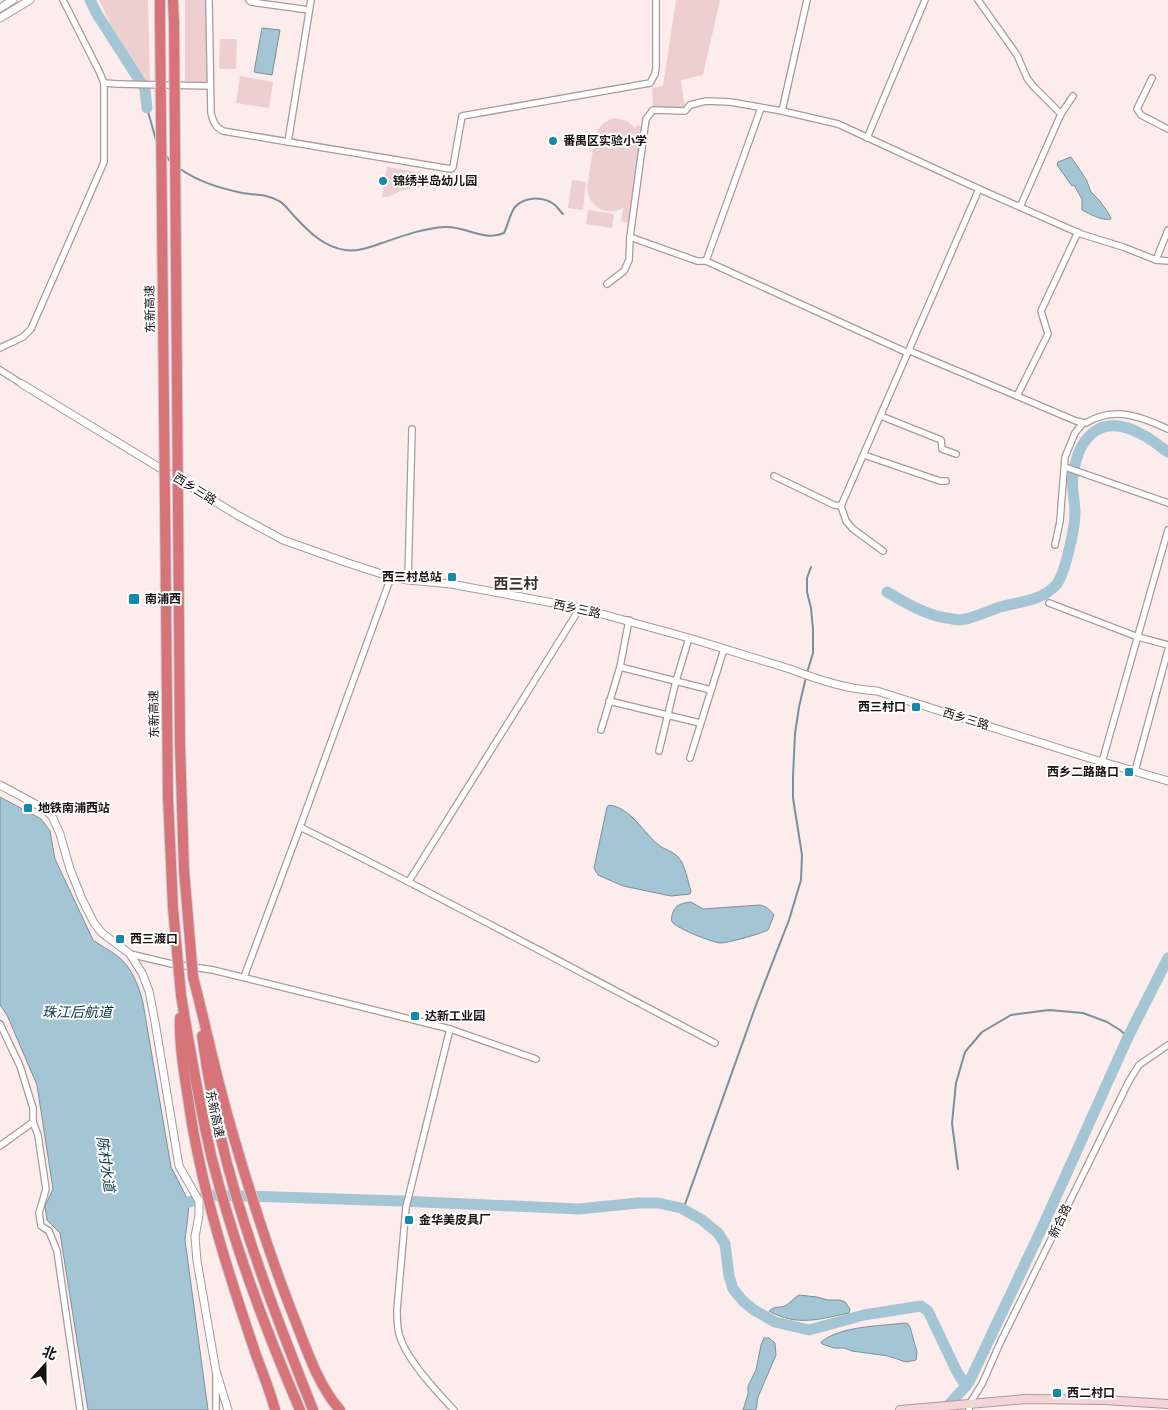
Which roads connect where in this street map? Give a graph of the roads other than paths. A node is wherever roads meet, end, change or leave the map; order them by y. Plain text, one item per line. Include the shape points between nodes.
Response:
1 (13, 0) edge
2 (30, 0) edge
3 (63, 0) edge
4 (160, 0) edge
5 (174, 0) edge
6 (210, 0) edge
7 (250, 0) edge
8 (311, 0) edge
9 (656, 0) edge
10 (807, 0) edge
11 (925, 0) edge
12 (978, 0) edge
13 (0, 8) edge
14 (309, 10) junction
15 (0, 18) edge
16 (1152, 78) dead end
17 (104, 83) junction
18 (210, 86) junction
19 (1073, 96) dead end
20 (761, 108) junction
21 (782, 111) junction
22 (1061, 114) junction
23 (1168, 129) edge
24 (867, 138) junction
25 (288, 142) junction
26 (979, 189) junction
27 (1020, 206) junction
28 (1168, 230) edge
29 (1078, 232) junction
30 (630, 237) junction
31 (1156, 260) junction
32 (706, 261) junction
33 (1168, 261) edge
34 (607, 284) dead end
35 (0, 348) edge
36 (909, 352) junction
37 (0, 370) edge
38 (22, 384) joint
39 (1017, 396) junction
40 (881, 416) junction
41 (1083, 422) junction
42 (412, 429) dead end
43 (1168, 430) edge
44 (956, 454) dead end
45 (864, 455) junction
46 (1064, 467) junction
47 (774, 476) dead end
48 (946, 481) dead end
49 (1168, 503) edge
50 (841, 506) junction
51 (1168, 530) edge
52 (1055, 545) dead end
53 (883, 551) dead end
54 (391, 577) junction
55 (408, 580) junction
56 (1049, 603) dead end
57 (580, 608) junction
58 (629, 620) junction
59 (1138, 637) junction
60 (689, 638) junction
61 (1168, 646) edge
62 (724, 650) junction
63 (1168, 650) edge
64 (620, 667) junction
65 (676, 681) junction
66 (710, 690) junction
67 (609, 701) junction
68 (668, 715) junction
69 (700, 723) junction
70 (601, 730) dead end
71 (660, 751) dead end
72 (690, 758) dead end
73 (1102, 762) junction
74 (1135, 771) junction
75 (1168, 780) edge
76 (0, 785) edge
77 (300, 827) junction
78 (409, 881) junction
79 (130, 954) junction
80 (193, 977) junction
81 (244, 977) junction
82 (181, 995) junction
83 (0, 1024) edge
84 (450, 1028) junction
85 (715, 1043) dead end
86 (1168, 1044) edge
87 (536, 1059) dead end
88 (33, 1122) junction
89 (0, 1146) edge
90 (216, 1371) junction
91 (1168, 1404) edge
92 (970, 1407) edge
93 (80, 1410) edge
94 (216, 1410) edge
95 (228, 1410) edge
96 (275, 1410) edge
97 (300, 1410) edge
98 (314, 1410) edge
99 (340, 1410) edge
100 (454, 1410) edge
101 (900, 1410) edge

1 - 13 street
2 - 15 street
3 - 17 street
4 - 82 highway, 东新高速, bridge via 167,789 172,908
5 - 80 highway, 东新高速, bridge via 180,762 185,893
6 - 18 street
7 - 14 street
8 - 14 street
9 - 25 street via 656,68 650,82 462,116 454,167 451,169
10 - 21 street
11 - 24 street
12 - 22 street via 1017,55 1027,78
14 - 25 street
16 - 23 street via 1137,109 1141,115
17 - 18 street, bridge
17 - 35 street via 104,162 31,329
18 - 25 street via 211,113 218,129
19 - 22 street
20 - 21 street
20 - 30 street via 706,101 690,105 685,111 653,110 646,119
20 - 32 street
21 - 24 street via 838,124
22 - 27 street
24 - 26 street
26 - 27 street
26 - 36 street
27 - 29 street
28 - 31 street
29 - 31 street
29 - 39 street via 1041,311 1048,334
30 - 32 street via 697,261
30 - 34 street via 629,260 624,272
31 - 33 street
32 - 36 street
36 - 39 street
36 - 40 street
37 - 38 street
38 - 54 street, 西乡三路 via 283,540
39 - 41 street
40 - 44 street via 941,440 942,449
40 - 45 street
41 - 43 street via 1111,414 1137,416
41 - 46 street via 1075,433
42 - 55 street
45 - 48 street
45 - 50 street
46 - 49 street
46 - 52 street
47 - 50 street
50 - 53 street via 846,521
51 - 59 street
54 - 55 street, 西乡三路
54 - 77 street
55 - 57 street, 西乡三路 via 451,584
56 - 59 street
57 - 58 street, 西乡三路
57 - 78 street
58 - 60 street, 西乡三路
58 - 64 street
59 - 61 street
59 - 73 street
60 - 62 street, 西乡三路
60 - 65 street
62 - 66 street
62 - 73 street, 西乡三路 via 855,690 877,691
63 - 74 street
64 - 65 street
64 - 67 street
65 - 66 street
65 - 68 street
66 - 69 street
67 - 68 street
67 - 70 street
68 - 69 street
68 - 71 street
69 - 72 street
73 - 74 street, 西乡三路
74 - 75 street, 西乡三路
76 - 79 street via 52,816 70,869 94,923
77 - 78 street
77 - 81 street
78 - 85 street
79 - 81 street
79 - 90 street via 149,991 179,1166 199,1200 195,1237 197,1261
80 - 98 highway, 东新高速 via 212,1098 232,1183 265,1287
80 - 99 highway via 228,1115 272,1257 311,1361
81 - 84 street
82 - 96 highway via 180,1036 190,1110 210,1207
82 - 97 highway, 东新高速 via 205,1127 220,1186 252,1293
83 - 88 street via 20,1066 33,1108
84 - 87 street
84 - 100 street via 406,1207 397,1310 399,1335 404,1345
86 - 92 street, 新合路 via 1139,1065 1129,1081
88 - 89 street
88 - 93 street via 46,1189 39,1213 41,1226 49,1231 57,1251
90 - 94 street
90 - 95 street
91 - 92 main road via 1043,1400
92 - 101 main road via 952,1405

